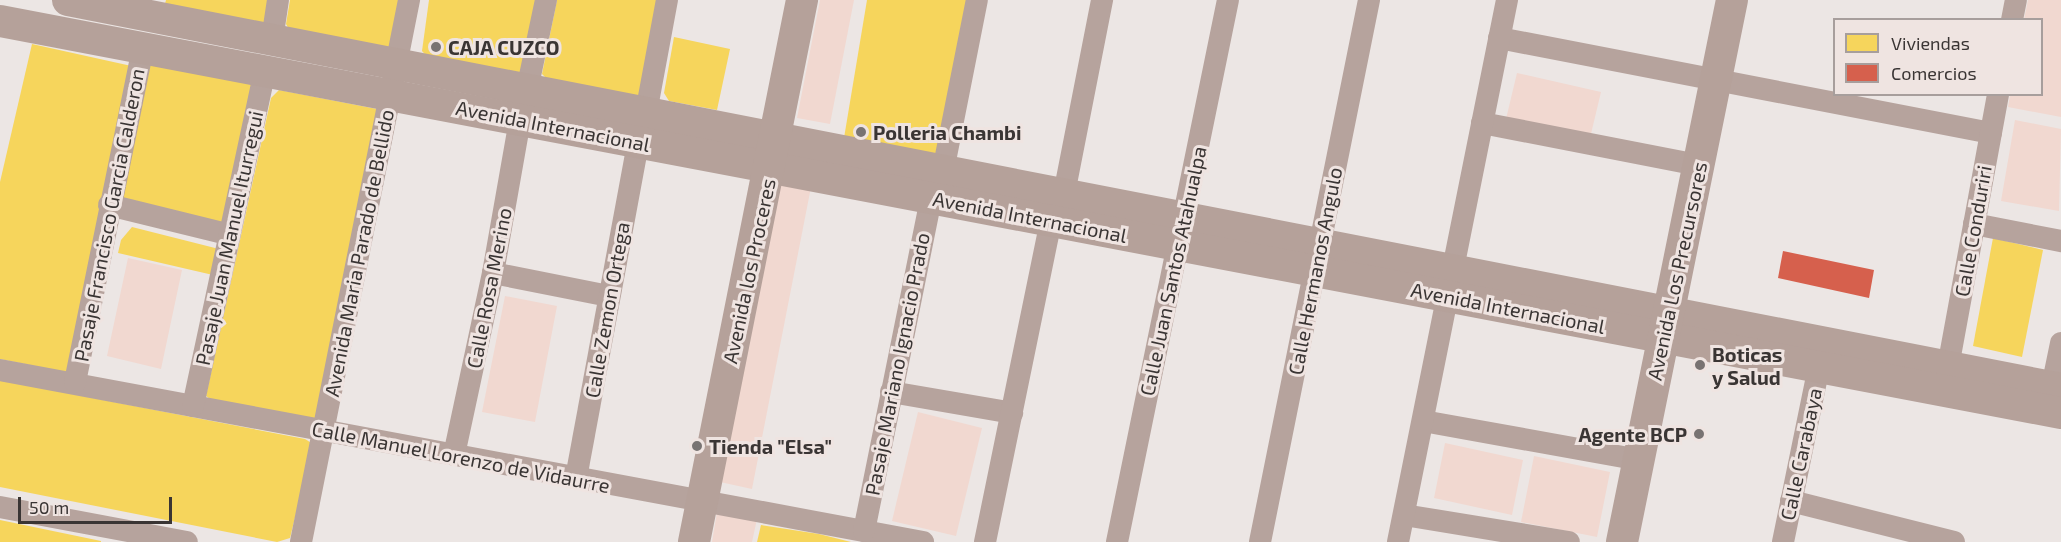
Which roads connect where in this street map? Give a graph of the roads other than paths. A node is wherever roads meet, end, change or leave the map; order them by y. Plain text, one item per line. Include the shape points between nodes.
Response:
1 (4, 0) edge
2 (68, 0) edge
3 (278, 0) edge
4 (409, 0) edge
5 (546, 0) edge
6 (667, 0) edge
7 (802, 0) edge
8 (977, 0) edge
9 (1101, 0) edge
10 (1228, 0) edge
11 (1369, 0) edge
12 (1507, 0) edge
13 (1732, 0) edge
14 (2016, 0) edge
15 (148, 8) edge
16 (0, 12) edge
17 (2012, 18) edge
18 (0, 21) edge
19 (1499, 38) junction
20 (272, 40) junction
21 (143, 48) junction
22 (397, 64) junction
23 (265, 71) junction
24 (1716, 79) junction
25 (527, 90) junction
26 (390, 95) junction
27 (1998, 96) edge
28 (520, 120) junction
29 (1482, 123) junction
30 (642, 127) junction
31 (1991, 133) junction
32 (772, 152) junction
33 (1698, 165) junction
34 (937, 184) junction
35 (109, 205) junction
36 (1057, 207) junction
37 (1974, 224) junction
38 (1181, 231) junction
39 (227, 234) junction
40 (2061, 241) edge
41 (1318, 258) junction
42 (493, 273) junction
43 (1450, 283) junction
44 (609, 296) junction
45 (1666, 325) junction
46 (2061, 343) edge
47 (1820, 367) junction
48 (1948, 367) junction
49 (0, 370) edge
50 (75, 382) junction
51 (891, 392) junction
52 (2058, 396) edge
53 (193, 406) junction
54 (1012, 413) junction
55 (1423, 421) junction
56 (324, 432) junction
57 (454, 456) junction
58 (1639, 460) junction
59 (576, 478) junction
60 (1791, 501) junction
61 (702, 502) junction
62 (0, 507) edge
63 (1404, 514) junction
64 (864, 531) junction
65 (1913, 537) edge
66 (187, 542) edge
67 (301, 542) edge
68 (694, 542) edge
69 (923, 542) edge
70 (985, 542) edge
71 (1117, 542) edge
72 (1260, 542) edge
73 (1398, 542) edge
74 (1569, 542) edge
75 (1622, 542) edge
76 (1783, 542) edge
77 (1954, 542) edge

1 - 16 main road
2 - 15 main road, Avenida Internacional
3 - 20 street
4 - 22 street, Avenida Maria Parado de Bellido
5 - 25 street
6 - 30 street, Calle Zemon Ortega
7 - 32 main road, Avenida los Proceres
8 - 34 street, Pasaje Mariano Ignacio Prado
9 - 36 street
10 - 38 street, Calle Juan Santos Atahualpa
11 - 41 street, Calle Hermanos Angulo
12 - 19 street
13 - 24 main road, Avenida Los Precursores
14 - 17 street
15 - 20 main road, Avenida Internacional
18 - 21 main road, Avenida Internacional
19 - 24 street
19 - 29 street
20 - 22 main road, Avenida Internacional
21 - 23 main road, Avenida Internacional
21 - 35 street, Pasaje Francisco Garcia Calderon
22 - 25 main road, Avenida Internacional
22 - 26 street, Avenida Maria Parado de Bellido
23 - 26 main road, Avenida Internacional
23 - 39 street, Pasaje Juan Manuel Iturregui
24 - 31 street
24 - 33 main road, Avenida Los Precursores
25 - 30 main road, Avenida Internacional
26 - 28 main road, Avenida Internacional
26 - 56 street, Avenida Maria Parado de Bellido
27 - 31 street, Calle Conduriri
28 - 30 main road, Avenida Internacional
28 - 42 street, Calle Rosa Merino
29 - 33 street
29 - 43 street
30 - 32 main road, Avenida Internacional
30 - 44 street, Calle Zemon Ortega
31 - 37 street, Calle Conduriri
32 - 34 main road, Avenida Internacional
32 - 61 main road, Avenida los Proceres
33 - 45 main road, Avenida Los Precursores
34 - 36 main road, Avenida Internacional
34 - 51 street, Pasaje Mariano Ignacio Prado
35 - 39 street
35 - 50 street, Pasaje Francisco Garcia Calderon
36 - 38 main road, Avenida Internacional
36 - 54 street
37 - 40 street
37 - 48 street, Calle Conduriri
38 - 41 main road, Avenida Internacional
38 - 71 street, Calle Juan Santos Atahualpa
39 - 53 street, Pasaje Juan Manuel Iturregui
41 - 43 main road, Avenida Internacional
41 - 72 street, Calle Hermanos Angulo
42 - 44 street
42 - 57 street, Calle Rosa Merino
43 - 45 main road, Avenida Internacional
43 - 55 street
44 - 59 street, Calle Zemon Ortega
45 - 47 main road, Avenida Internacional
45 - 48 main road, Avenida Internacional
45 - 58 main road, Avenida Los Precursores
46 - 52 street
47 - 52 main road, Avenida Internacional
47 - 60 street, Calle Carabaya
48 - 52 main road, Avenida Internacional
49 - 50 street, Calle Manuel Lorenzo de Vidaurre
50 - 53 street, Calle Manuel Lorenzo de Vidaurre
51 - 54 street
51 - 64 street, Pasaje Mariano Ignacio Prado
53 - 56 street, Calle Manuel Lorenzo de Vidaurre
54 - 70 street
55 - 58 street
55 - 63 street
56 - 57 street, Calle Manuel Lorenzo de Vidaurre
56 - 67 street, Avenida Maria Parado de Bellido
57 - 59 street, Calle Manuel Lorenzo de Vidaurre
58 - 75 main road, Avenida Los Precursores
59 - 61 street, Calle Manuel Lorenzo de Vidaurre
60 - 65 street
60 - 76 street, Calle Carabaya
61 - 64 street, Calle Manuel Lorenzo de Vidaurre
61 - 68 main road, Avenida los Proceres
62 - 66 street
63 - 73 street
63 - 74 street
64 - 69 street, Calle Manuel Lorenzo de Vidaurre
65 - 77 street

